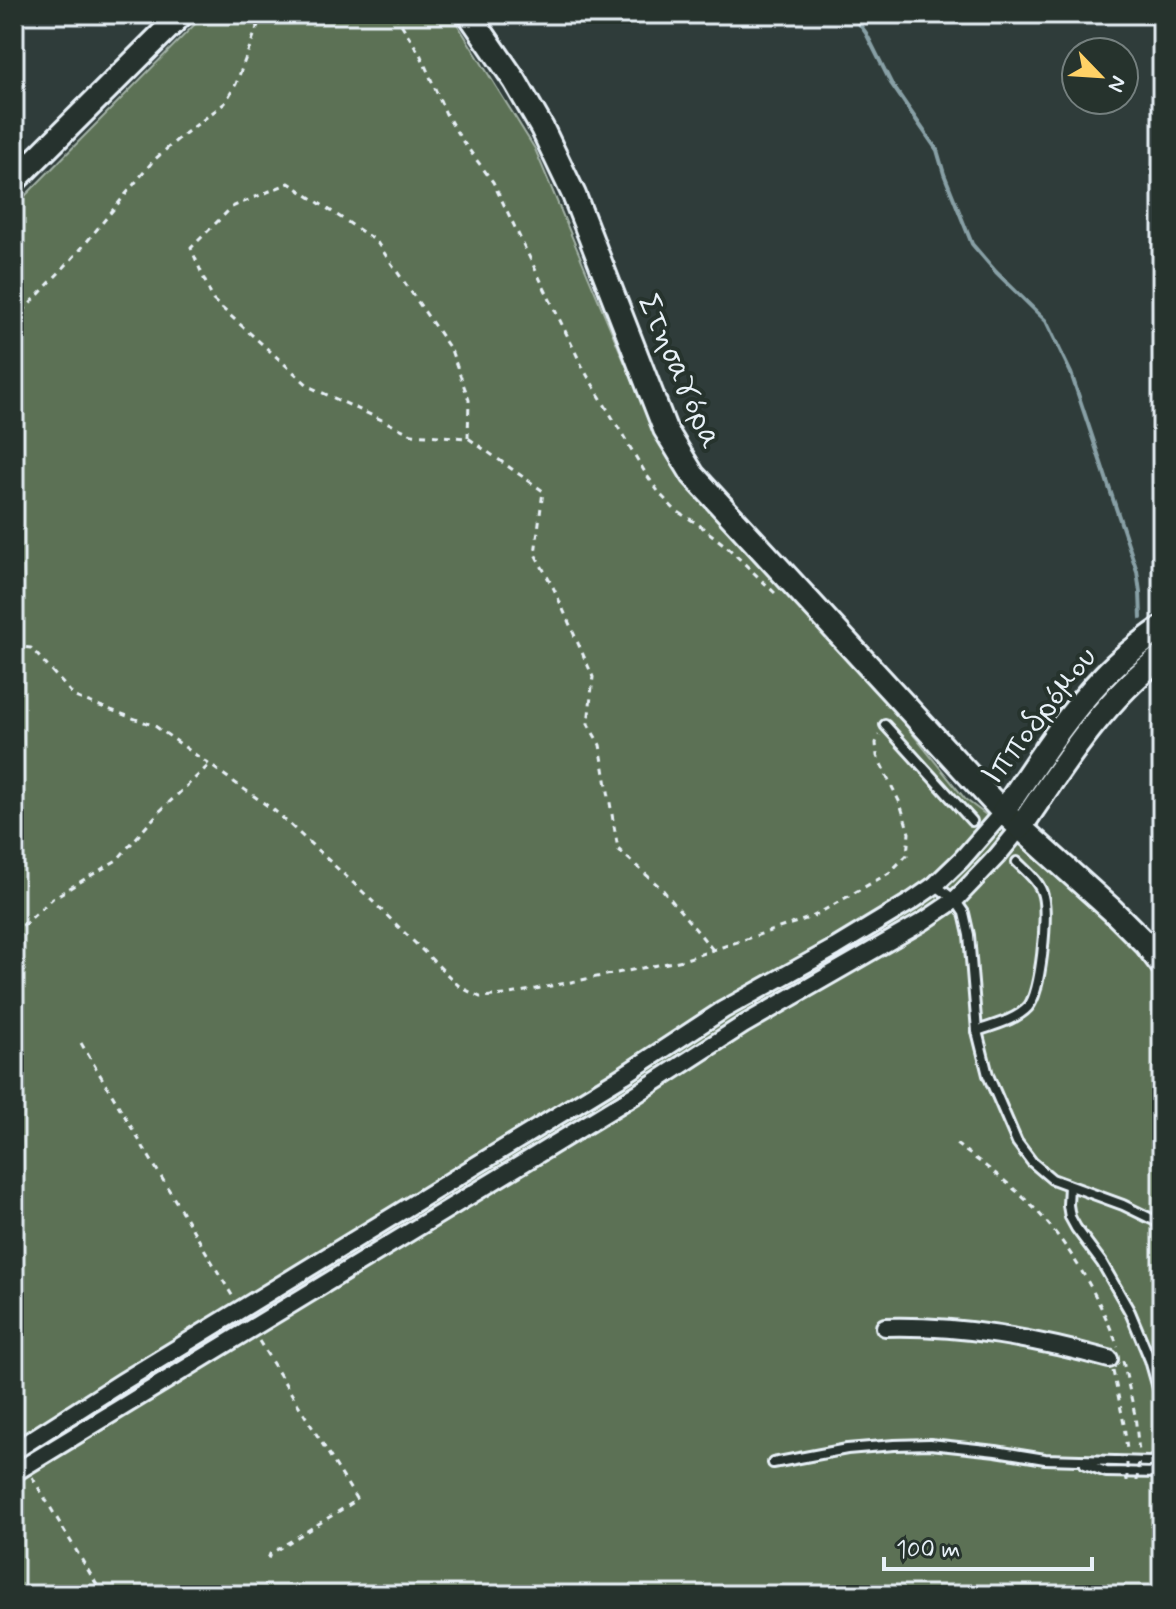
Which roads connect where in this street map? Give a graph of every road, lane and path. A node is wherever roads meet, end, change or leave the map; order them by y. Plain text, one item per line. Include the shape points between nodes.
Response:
1 (182, 14) edge
2 (262, 14) edge
3 (395, 14) edge
4 (469, 14) edge
5 (14, 181) edge
6 (14, 321) edge
7 (468, 438) junction
8 (777, 594) dead end
9 (1162, 628) edge
10 (14, 646) edge
11 (1162, 656) edge
12 (885, 725) joint
13 (209, 765) junction
14 (1003, 812) junction
15 (972, 821) dead end
16 (1020, 828) junction
17 (1017, 862) dead end
18 (935, 885) junction
19 (955, 900) junction
20 (14, 934) edge
21 (713, 950) junction
22 (1162, 965) edge
23 (977, 1031) junction
24 (624, 1075) junction
25 (635, 1095) junction
26 (956, 1144) dead end
27 (1069, 1186) junction
28 (1162, 1224) edge
29 (885, 1327) dead end
30 (1109, 1359) joint
31 (1162, 1402) edge
32 (14, 1451) edge
33 (1162, 1456) edge
34 (1077, 1461) junction
35 (773, 1463) dead end
36 (20, 1470) edge
37 (1162, 1473) edge
38 (1127, 1481) dead end
39 (1137, 1481) dead end
40 (103, 1595) edge

1 - 5 street
2 - 6 path via 225,103 153,161
3 - 8 path via 421,56 446,114 493,182 584,370 653,484 675,510 726,546
4 - 14 street, Στησαγόρα via 542,128 574,195 665,429 693,475
7 - 7 path via 469,400 451,350 376,241 289,183 232,207 191,248 213,300 310,387 412,434
7 - 21 path via 543,491 535,554 593,677 588,724 600,745 618,849 662,889
9 - 14 street, Ιπποδρόμου via 1085,698
10 - 13 path via 31,648 75,697 155,726
11 - 16 street, Ιπποδρόμου via 1102,714
12 - 15 lane
12 - 21 path via 876,743 877,756 900,803 909,833 907,855 889,873 812,917
13 - 20 path via 117,860 53,898
13 - 21 path via 275,811 460,987 480,997
14 - 16 street, Στησαγόρα
14 - 18 street
16 - 19 street
16 - 22 street, Στησαγόρα via 1112,910
17 - 23 lane via 1043,895 1037,987 1020,1014
18 - 19 lane
18 - 24 street
19 - 23 lane via 969,935
19 - 25 street
23 - 27 lane via 988,1075 1017,1142 1052,1179
24 - 25 street
24 - 32 street
25 - 36 street
26 - 39 path, bridge via 1029,1203 1085,1276 1123,1361 1135,1415
27 - 28 lane
27 - 31 lane via 1070,1217 1130,1312
29 - 30 street via 1013,1336
30 - 38 path, bridge via 1118,1391
33 - 34 lane via 1150,1462
34 - 35 lane via 964,1447 894,1445
34 - 37 lane via 1106,1472
36 - 40 path

